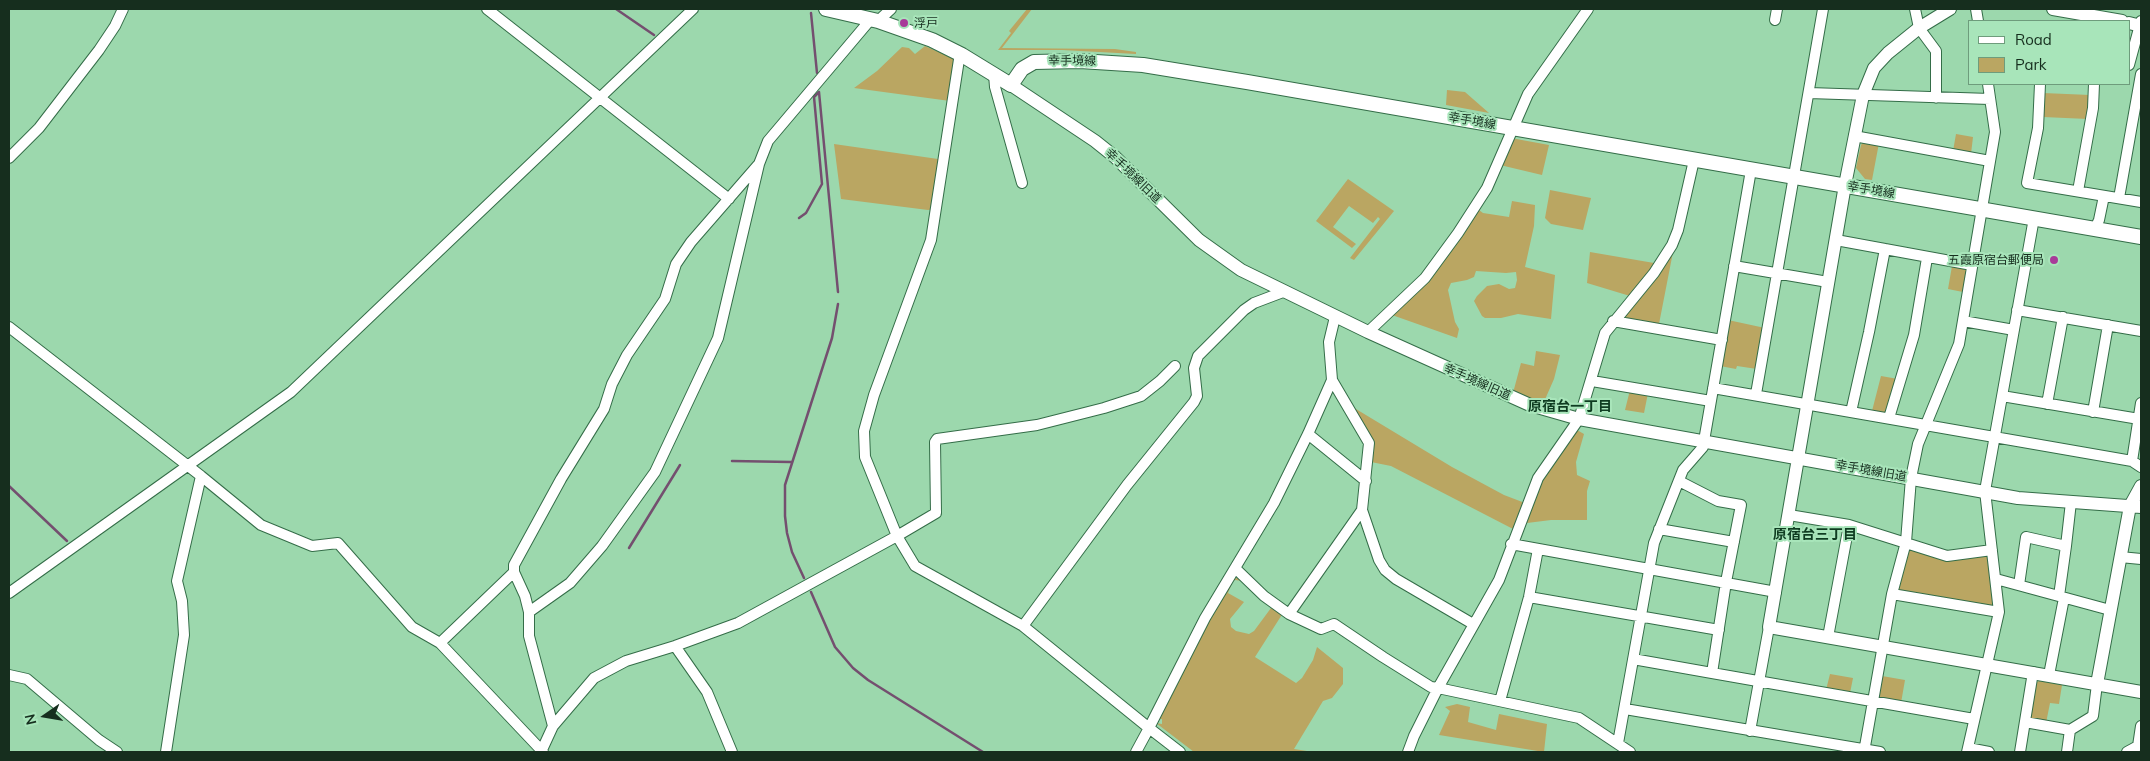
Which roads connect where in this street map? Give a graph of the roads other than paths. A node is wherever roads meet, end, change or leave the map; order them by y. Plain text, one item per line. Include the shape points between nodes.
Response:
1 (124, 9) edge
2 (487, 9) edge
3 (693, 9) edge
4 (826, 9) edge
5 (1588, 9) edge
6 (1777, 9) edge
7 (1823, 9) edge
8 (1915, 9) edge
9 (1950, 9) edge
10 (2053, 9) edge
11 (881, 15) edge
12 (1774, 20) dead end
13 (2116, 20) edge
14 (2138, 24) edge
15 (1919, 28) junction
16 (960, 53) junction
17 (2130, 61) edge
18 (2141, 72) edge
19 (994, 74) junction
20 (1011, 85) junction
21 (1988, 85) edge
22 (2040, 85) edge
23 (2094, 85) edge
24 (1809, 92) junction
25 (1862, 95) junction
26 (600, 97) junction
27 (1936, 98) junction
28 (1990, 99) junction
29 (1513, 128) junction
30 (1854, 136) junction
31 (9, 158) edge
32 (1694, 160) junction
33 (1990, 160) junction
34 (759, 164) junction
35 (1751, 170) junction
36 (1793, 177) junction
37 (1022, 183) dead end
38 (1845, 185) junction
39 (2078, 191) junction
40 (2101, 195) junction
41 (2119, 198) junction
42 (728, 199) junction
43 (2141, 202) edge
44 (1982, 209) junction
45 (2034, 218) junction
46 (2095, 229) junction
47 (2141, 237) edge
48 (1836, 240) junction
49 (1884, 250) junction
50 (1927, 258) junction
51 (1972, 265) junction
52 (1734, 266) junction
53 (1777, 273) junction
54 (1828, 282) junction
55 (1283, 292) junction
56 (2017, 310) junction
57 (1335, 317) junction
58 (2063, 317) junction
59 (1613, 321) junction
60 (1963, 321) junction
61 (2108, 326) junction
62 (9, 327) edge
63 (2014, 330) junction
64 (2141, 331) edge
65 (1368, 332) junction
66 (1722, 340) junction
67 (1175, 366) dead end
68 (1332, 380) junction
69 (1592, 381) junction
70 (1713, 388) junction
71 (1756, 394) junction
72 (2002, 396) junction
73 (1711, 401) junction
74 (2141, 403) edge
75 (1808, 404) junction
76 (2047, 404) junction
77 (1851, 412) junction
78 (2093, 412) junction
79 (1889, 418) junction
80 (1579, 419) junction
81 (2139, 419) junction
82 (1926, 425) junction
83 (1308, 434) junction
84 (1995, 436) junction
85 (1704, 441) junction
86 (1798, 458) junction
87 (2132, 461) junction
88 (188, 467) junction
89 (2141, 467) edge
90 (201, 476) junction
91 (1911, 478) junction
92 (1366, 481) junction
93 (1679, 481) junction
94 (2141, 486) edge
95 (1985, 491) junction
96 (2071, 502) junction
97 (2135, 507) edge
98 (1362, 510) junction
99 (1789, 515) junction
100 (1849, 525) junction
101 (1659, 529) junction
102 (897, 536) junction
103 (1734, 542) junction
104 (1906, 542) junction
105 (1511, 544) junction
106 (2066, 546) junction
107 (1538, 549) junction
108 (1992, 550) junction
109 (2120, 557) junction
110 (2141, 559) edge
111 (1649, 568) junction
112 (1236, 569) junction
113 (514, 572) junction
114 (1996, 579) junction
115 (1726, 582) junction
116 (2019, 585) junction
117 (1776, 592) junction
118 (9, 593) edge
119 (1892, 594) junction
120 (2062, 597) junction
121 (1529, 598) junction
122 (2110, 610) junction
123 (529, 612) junction
124 (1999, 612) junction
125 (1289, 614) junction
126 (1641, 616) junction
127 (1473, 624) junction
128 (1023, 626) junction
129 (1769, 627) junction
130 (1718, 630) junction
131 (1828, 637) junction
132 (440, 642) junction
133 (675, 646) junction
134 (1883, 646) junction
135 (1633, 659) junction
136 (1987, 664) junction
137 (2034, 672) junction
138 (1712, 673) junction
139 (9, 675) edge
140 (2049, 675) junction
141 (1759, 680) junction
142 (2098, 684) junction
143 (1438, 688) junction
144 (2141, 692) edge
145 (1500, 701) junction
146 (1873, 701) junction
147 (1625, 709) junction
148 (1974, 719) junction
149 (2025, 722) junction
150 (552, 726) junction
151 (2141, 726) edge
152 (1149, 728) junction
153 (2070, 730) junction
154 (1750, 731) junction
155 (1810, 741) junction
156 (1618, 743) junction
157 (1967, 750) edge
158 (1864, 751) edge
159 (117, 752) edge
160 (166, 752) edge
161 (543, 752) edge
162 (732, 752) edge
163 (1136, 752) edge
164 (1180, 752) edge
165 (1407, 752) edge
166 (1630, 752) edge
167 (1808, 752) edge
168 (1880, 752) edge
169 (1989, 752) edge
170 (2020, 752) edge
171 (2067, 752) edge
172 (2127, 752) edge

1 - 31 street via 98,50 39,128
2 - 26 street
3 - 26 street
4 - 11 main road
5 - 29 street via 1528,94
6 - 12 street
7 - 24 street
8 - 15 street
9 - 15 street
10 - 13 street
11 - 16 main road
11 - 34 street via 768,140
14 - 17 street
15 - 25 street via 1880,61
15 - 27 street via 1936,51
16 - 19 main road
16 - 102 street via 931,240 864,431 865,457
18 - 41 street
19 - 20 main road
19 - 37 street
20 - 29 main road, 幸手境線 via 1026,65 1034,62 1112,62
20 - 55 street, 幸手境線旧道 via 1115,157 1199,240 1241,270
21 - 28 street
22 - 39 street via 2038,128 2027,183
23 - 39 street
24 - 25 street
24 - 36 street
25 - 27 street
25 - 30 street
26 - 42 street
26 - 88 street via 291,392
27 - 28 street
28 - 33 street via 1995,132
29 - 32 main road, 幸手境線
29 - 65 street via 1488,188 1458,233 1425,278
30 - 33 street
30 - 38 street
32 - 35 main road, 幸手境線
32 - 59 street via 1672,245 1654,273
33 - 44 street
34 - 42 street
34 - 123 street via 718,338 656,472 602,546 570,583
35 - 36 main road, 幸手境線
35 - 52 street
36 - 38 main road, 幸手境線
36 - 53 street
38 - 44 main road, 幸手境線
38 - 48 street
39 - 40 street
40 - 41 street
40 - 46 street via 2094,219
41 - 43 street
42 - 113 street via 676,264 665,299 627,355 604,409 561,479 514,565
44 - 45 main road, 幸手境線
44 - 51 street
45 - 46 main road, 幸手境線
45 - 56 street
46 - 47 main road, 幸手境線
48 - 49 street
48 - 54 street
49 - 50 street
49 - 77 street
50 - 51 street
50 - 79 street via 1914,335
51 - 60 street
52 - 53 street
52 - 66 street
53 - 54 street
53 - 71 street
54 - 75 street
55 - 57 street, 幸手境線旧道
55 - 128 street via 1244,310 1198,356 1194,368 1197,396 1194,402 1127,485
56 - 58 street
56 - 63 street
57 - 65 street, 幸手境線旧道
57 - 68 street via 1329,342
58 - 61 street
58 - 76 street
59 - 66 street
59 - 69 street via 1601,345
60 - 63 street
60 - 82 street via 1958,344
61 - 64 street
61 - 78 street
62 - 88 street
63 - 72 street
65 - 80 street, 幸手境線旧道 via 1530,406
66 - 70 street
67 - 102 street via 1141,396 1104,408 1037,425 937,439 936,513
68 - 83 street
68 - 92 street via 1369,443
69 - 73 street
69 - 80 street
70 - 71 street
70 - 73 street
71 - 75 street
72 - 76 street
72 - 84 street
73 - 85 street
74 - 81 street
75 - 77 street
75 - 86 street
76 - 78 street
77 - 79 street
78 - 81 street
79 - 82 street
80 - 85 street, 幸手境線旧道
80 - 105 street via 1538,478
81 - 87 street
82 - 84 street
82 - 91 street via 1918,444
83 - 92 street
83 - 112 street
84 - 87 street
84 - 95 street
85 - 86 street, 幸手境線旧道
85 - 93 street
86 - 91 street, 幸手境線旧道
86 - 99 street
87 - 89 street
88 - 90 street
88 - 118 street
90 - 132 street via 261,526 312,546 338,543 412,627
90 - 160 street via 177,581 184,635
91 - 95 street, 幸手境線旧道
91 - 104 street
92 - 98 street
93 - 101 street
93 - 103 street via 1718,500 1741,505
94 - 97 street
95 - 96 street, 幸手境線旧道
95 - 108 street
96 - 97 street, 幸手境線旧道
96 - 106 street
97 - 109 street
98 - 125 street
98 - 127 street via 1385,570
99 - 100 street
99 - 117 street
100 - 104 street
100 - 131 street
101 - 103 street
101 - 111 street
102 - 128 street via 915,566
102 - 133 street via 738,623
103 - 115 street
104 - 108 street via 1947,556
104 - 119 street
105 - 107 street
105 - 127 street via 1499,580
106 - 116 street via 2026,537
106 - 120 street
107 - 111 street
107 - 121 street
108 - 114 street
109 - 110 street
109 - 122 street
111 - 115 street
111 - 126 street
112 - 125 street
112 - 152 street via 1205,618
113 - 123 street
113 - 132 street
114 - 116 street
114 - 124 street
115 - 117 street
115 - 130 street
116 - 120 street
117 - 129 street
119 - 124 street
119 - 134 street
120 - 122 street
120 - 140 street
121 - 126 street
121 - 145 street
122 - 142 street
123 - 150 street via 529,636
124 - 136 street
125 - 143 street via 1321,629 1334,624 1383,658
126 - 130 street
126 - 135 street
127 - 143 street
128 - 152 street
129 - 131 street
129 - 141 street
130 - 138 street
131 - 134 street
132 - 161 street
133 - 150 street via 626,661 594,678
133 - 162 street via 707,692
134 - 136 street
134 - 146 street
135 - 138 street
135 - 147 street
136 - 137 street
136 - 148 street
137 - 140 street
137 - 149 street
138 - 141 street
139 - 159 street via 26,679
140 - 142 street
141 - 146 street
141 - 154 street
142 - 144 street
142 - 153 street via 2094,716
143 - 145 street
143 - 165 street
145 - 156 street via 1579,718
146 - 148 street
146 - 158 street
147 - 154 street
147 - 156 street
148 - 157 street
149 - 153 street
149 - 170 street
150 - 161 street
151 - 172 street via 2138,746
152 - 163 street
152 - 164 street
153 - 171 street
154 - 155 street
155 - 158 street
155 - 167 street
156 - 166 street
157 - 169 street
158 - 168 street

